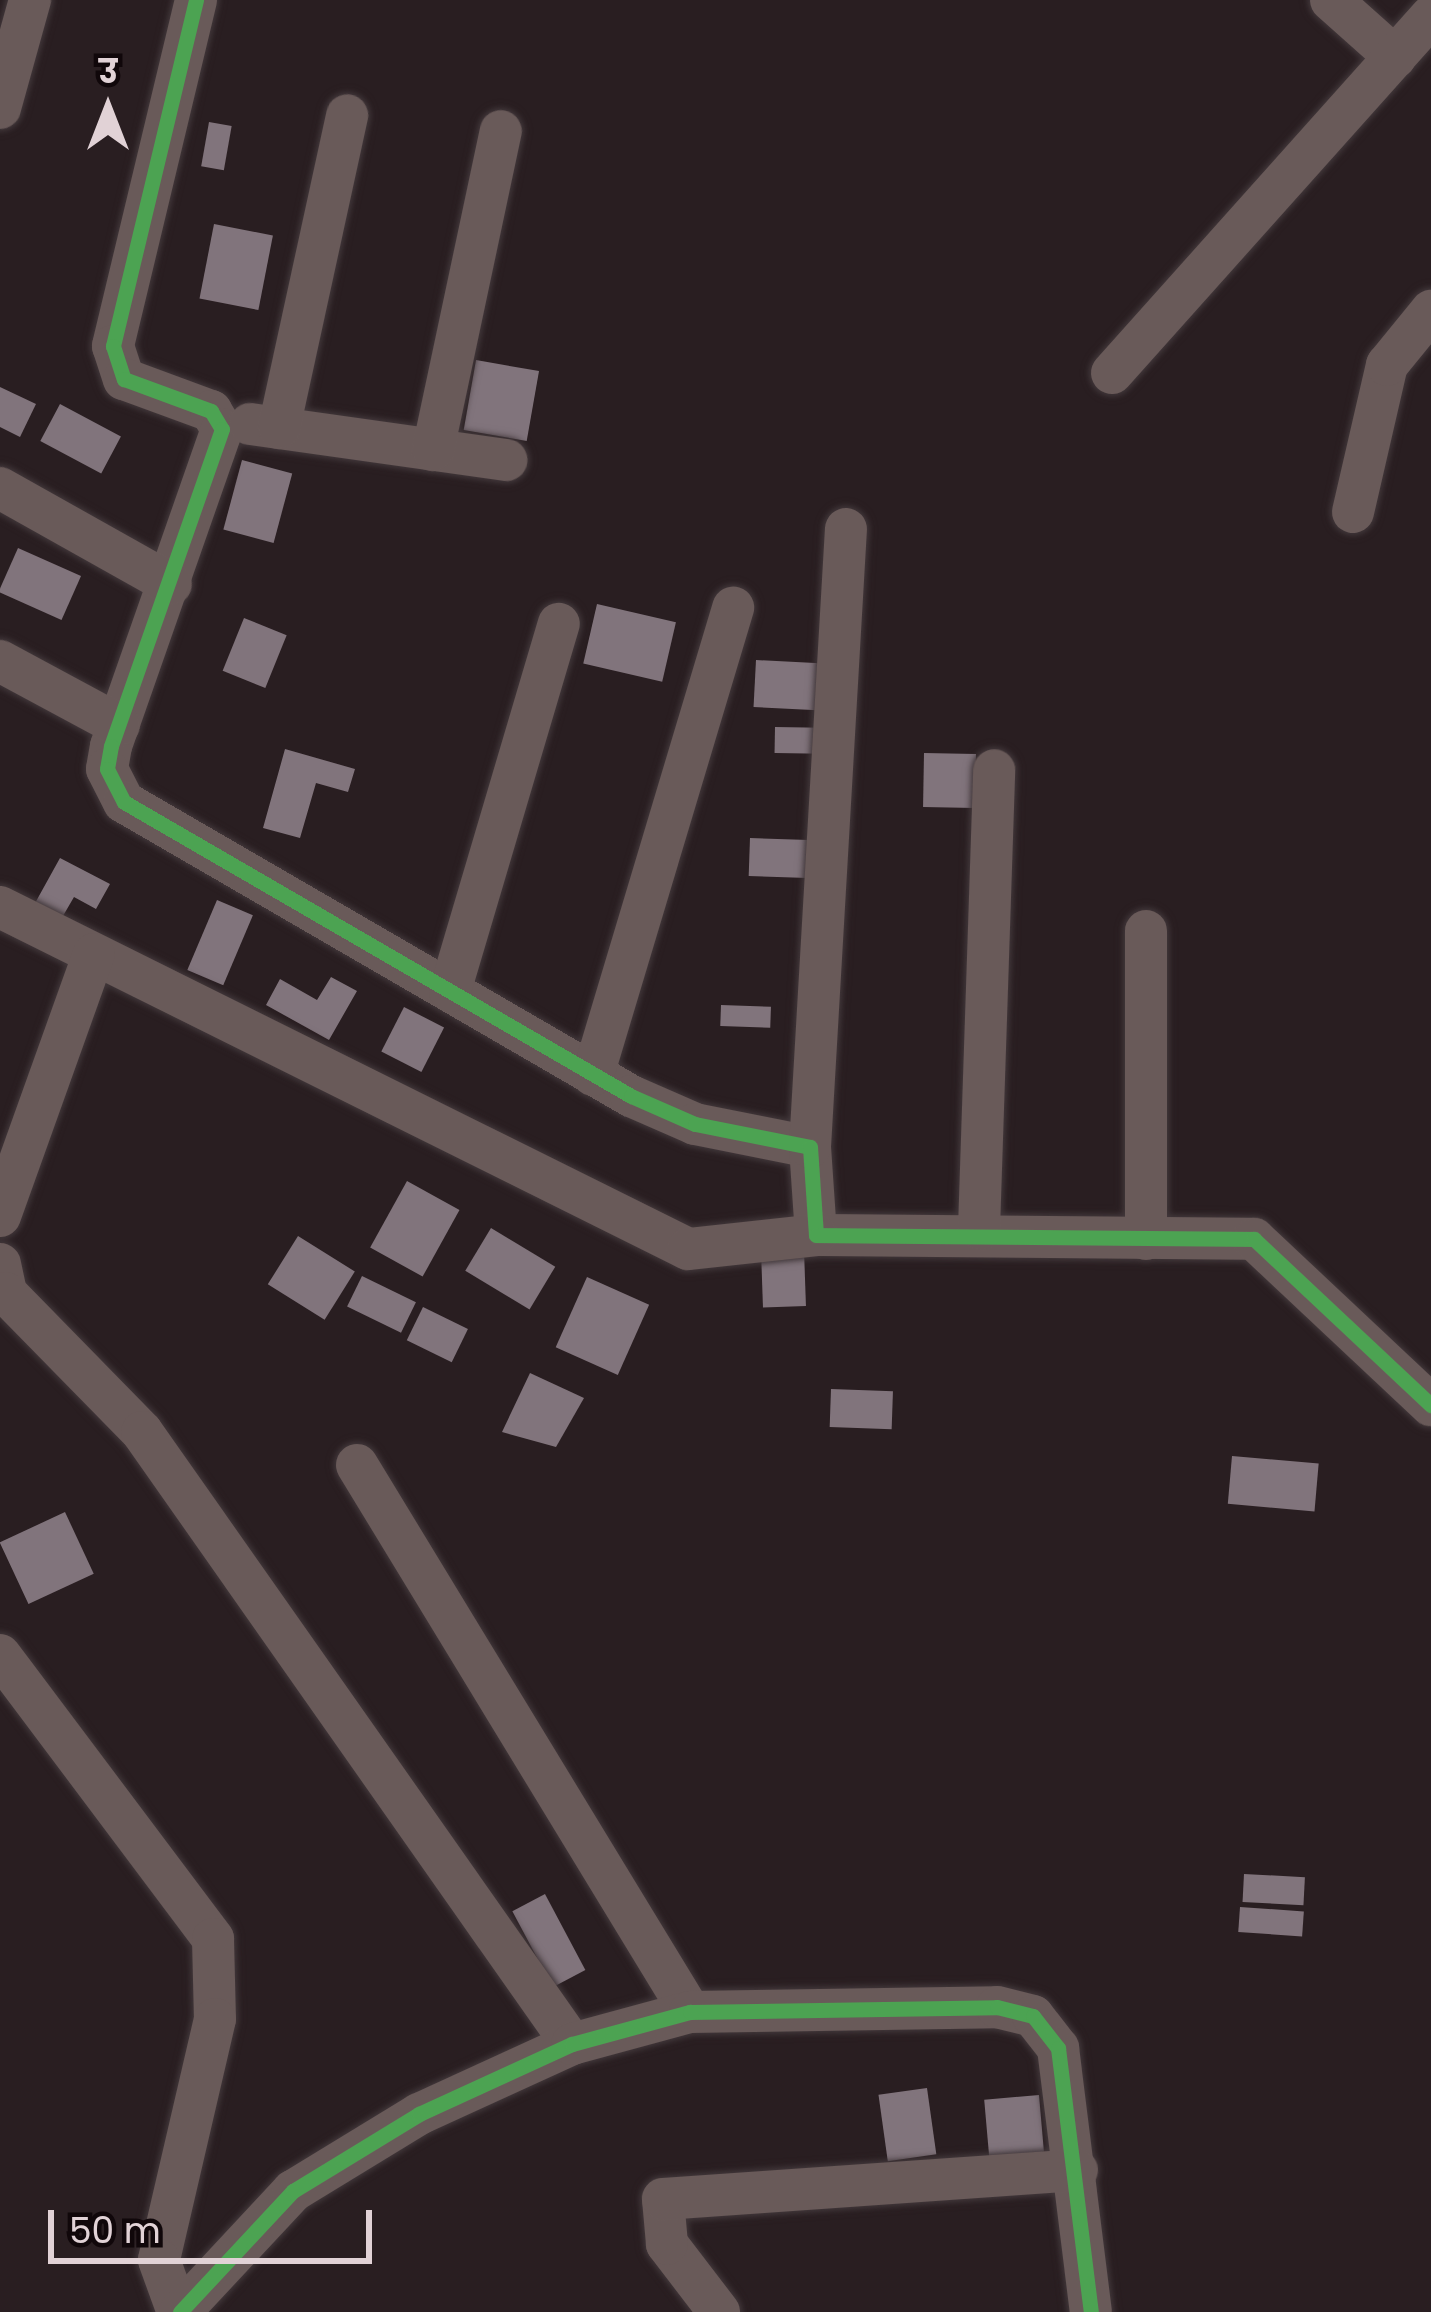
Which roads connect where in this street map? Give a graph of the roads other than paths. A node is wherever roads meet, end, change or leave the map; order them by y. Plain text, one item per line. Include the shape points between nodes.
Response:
1 (30, 0) edge
2 (196, 0) edge
3 (1330, 0) edge
4 (1431, 16) edge
5 (1395, 56) junction
6 (0, 108) edge
7 (347, 115) dead end
8 (501, 131) dead end
9 (1431, 311) edge
10 (1112, 373) dead end
11 (220, 419) junction
12 (279, 428) junction
13 (433, 450) junction
14 (506, 460) dead end
15 (0, 488) edge
16 (1353, 512) dead end
17 (846, 529) dead end
18 (171, 584) junction
19 (734, 608) dead end
20 (559, 624) dead end
21 (0, 662) edge
22 (118, 724) junction
23 (994, 770) dead end
24 (0, 907) edge
25 (1146, 931) dead end
26 (94, 954) junction
27 (450, 991) junction
28 (593, 1075) junction
29 (810, 1147) junction
30 (0, 1216) edge
31 (979, 1228) junction
32 (816, 1235) junction
33 (1146, 1239) junction
34 (0, 1264) edge
35 (1431, 1405) edge
36 (356, 1465) dead end
37 (0, 1655) edge
38 (690, 2012) junction
39 (572, 2044) junction
40 (1077, 2170) junction
41 (178, 2310) edge
42 (719, 2312) edge
43 (1091, 2312) edge

1 - 6 street
2 - 11 street via 113,346 124,379
3 - 5 street
4 - 5 street
5 - 10 street
7 - 12 street
8 - 13 street
9 - 16 street via 1387,365
11 - 12 street
11 - 18 street
12 - 13 street
13 - 14 street
15 - 18 street
17 - 29 street
18 - 22 street
19 - 28 street
20 - 27 street
21 - 22 street
22 - 27 street via 107,769 124,802
23 - 31 street
24 - 26 street
25 - 33 street
26 - 30 street
26 - 32 street via 688,1249
27 - 28 street
28 - 29 street via 695,1124
29 - 32 street
31 - 32 street
31 - 33 street
33 - 35 street via 1264,1244
34 - 39 street via 6,1293 142,1432
36 - 38 street
37 - 41 street via 213,1939 215,2019 159,2260
38 - 39 street
38 - 40 street via 997,2007 1033,2016 1058,2048
39 - 41 street via 419,2114 293,2191
40 - 42 street via 663,2199 667,2244
40 - 43 street

